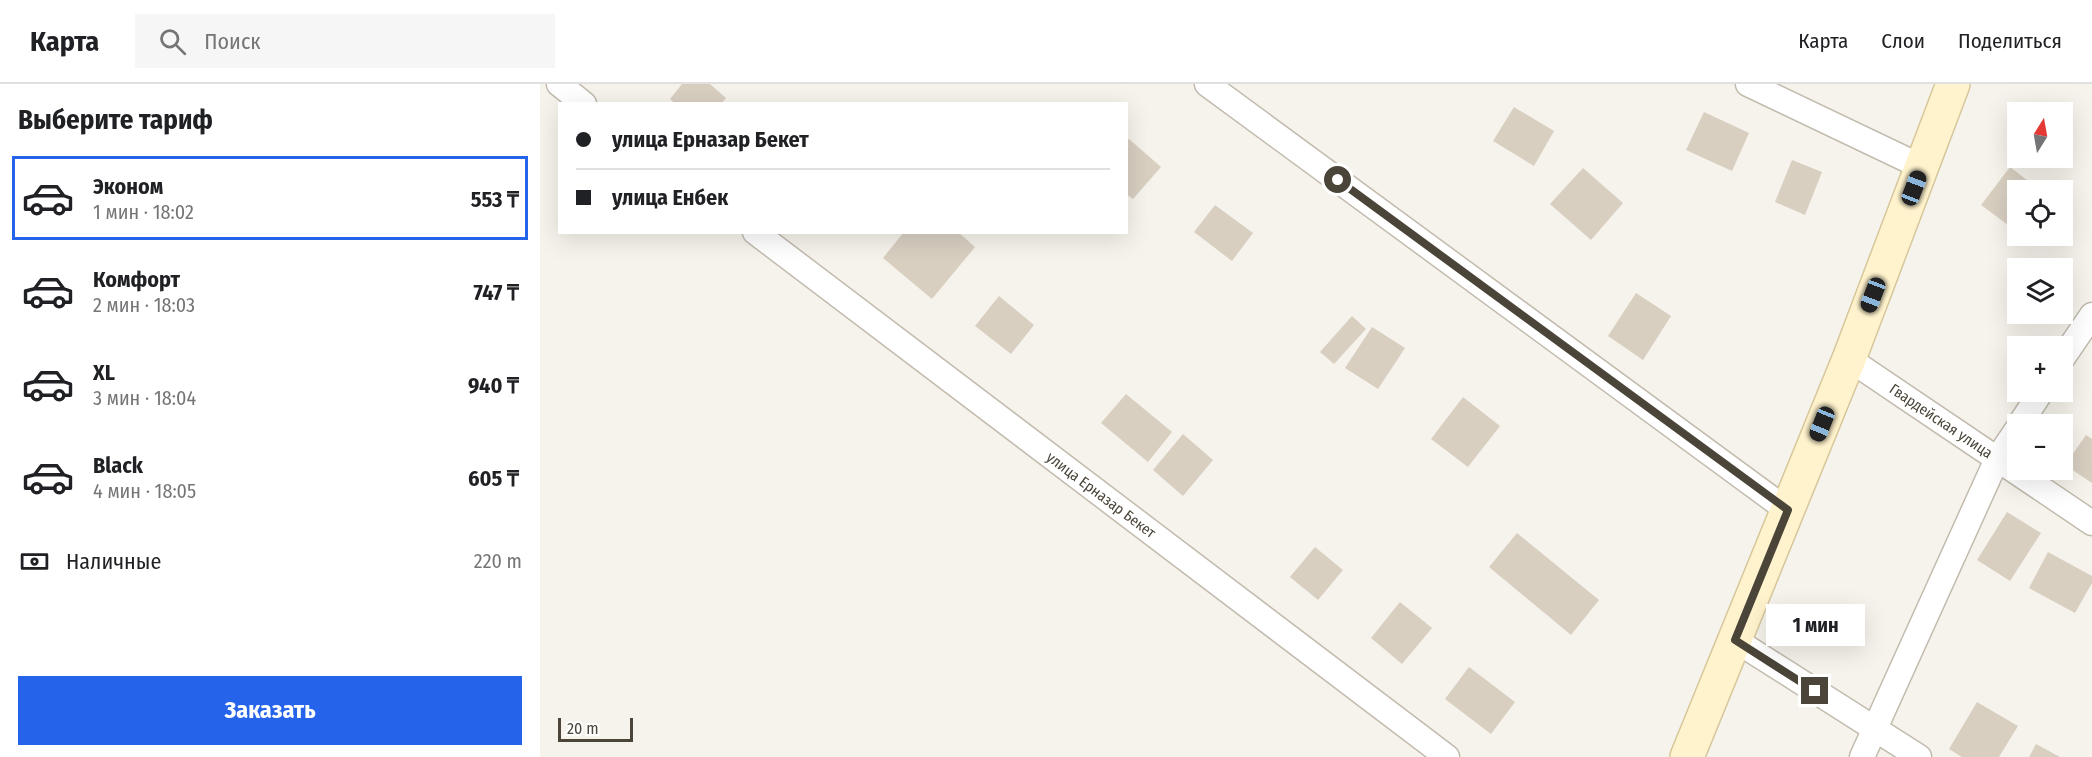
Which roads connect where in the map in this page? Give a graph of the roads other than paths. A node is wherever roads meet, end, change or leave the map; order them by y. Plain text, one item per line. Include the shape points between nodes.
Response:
1 (559, 84) edge
2 (1207, 84) edge
3 (1748, 84) edge
4 (1953, 84) edge
5 (582, 102) edge
6 (1922, 166) junction
7 (757, 234) edge
8 (2092, 315) edge
9 (2073, 343) edge
10 (1849, 359) junction
11 (2007, 444) edge
12 (1997, 459) junction
13 (1788, 510) junction
14 (2092, 523) edge
15 (1735, 640) junction
16 (1875, 729) junction
17 (1447, 757) edge
18 (1687, 757) edge
19 (1862, 757) edge
20 (1918, 757) edge

1 - 5 street
2 - 13 street
3 - 6 street
4 - 6 main road
6 - 10 main road
7 - 17 street, улица Ерназар Бекет
8 - 9 street
10 - 12 street, Гвардейская улица
10 - 13 main road
11 - 12 street
12 - 14 street, Гвардейская улица
12 - 16 street
13 - 15 main road
15 - 16 street
15 - 18 main road
16 - 19 street
16 - 20 street

